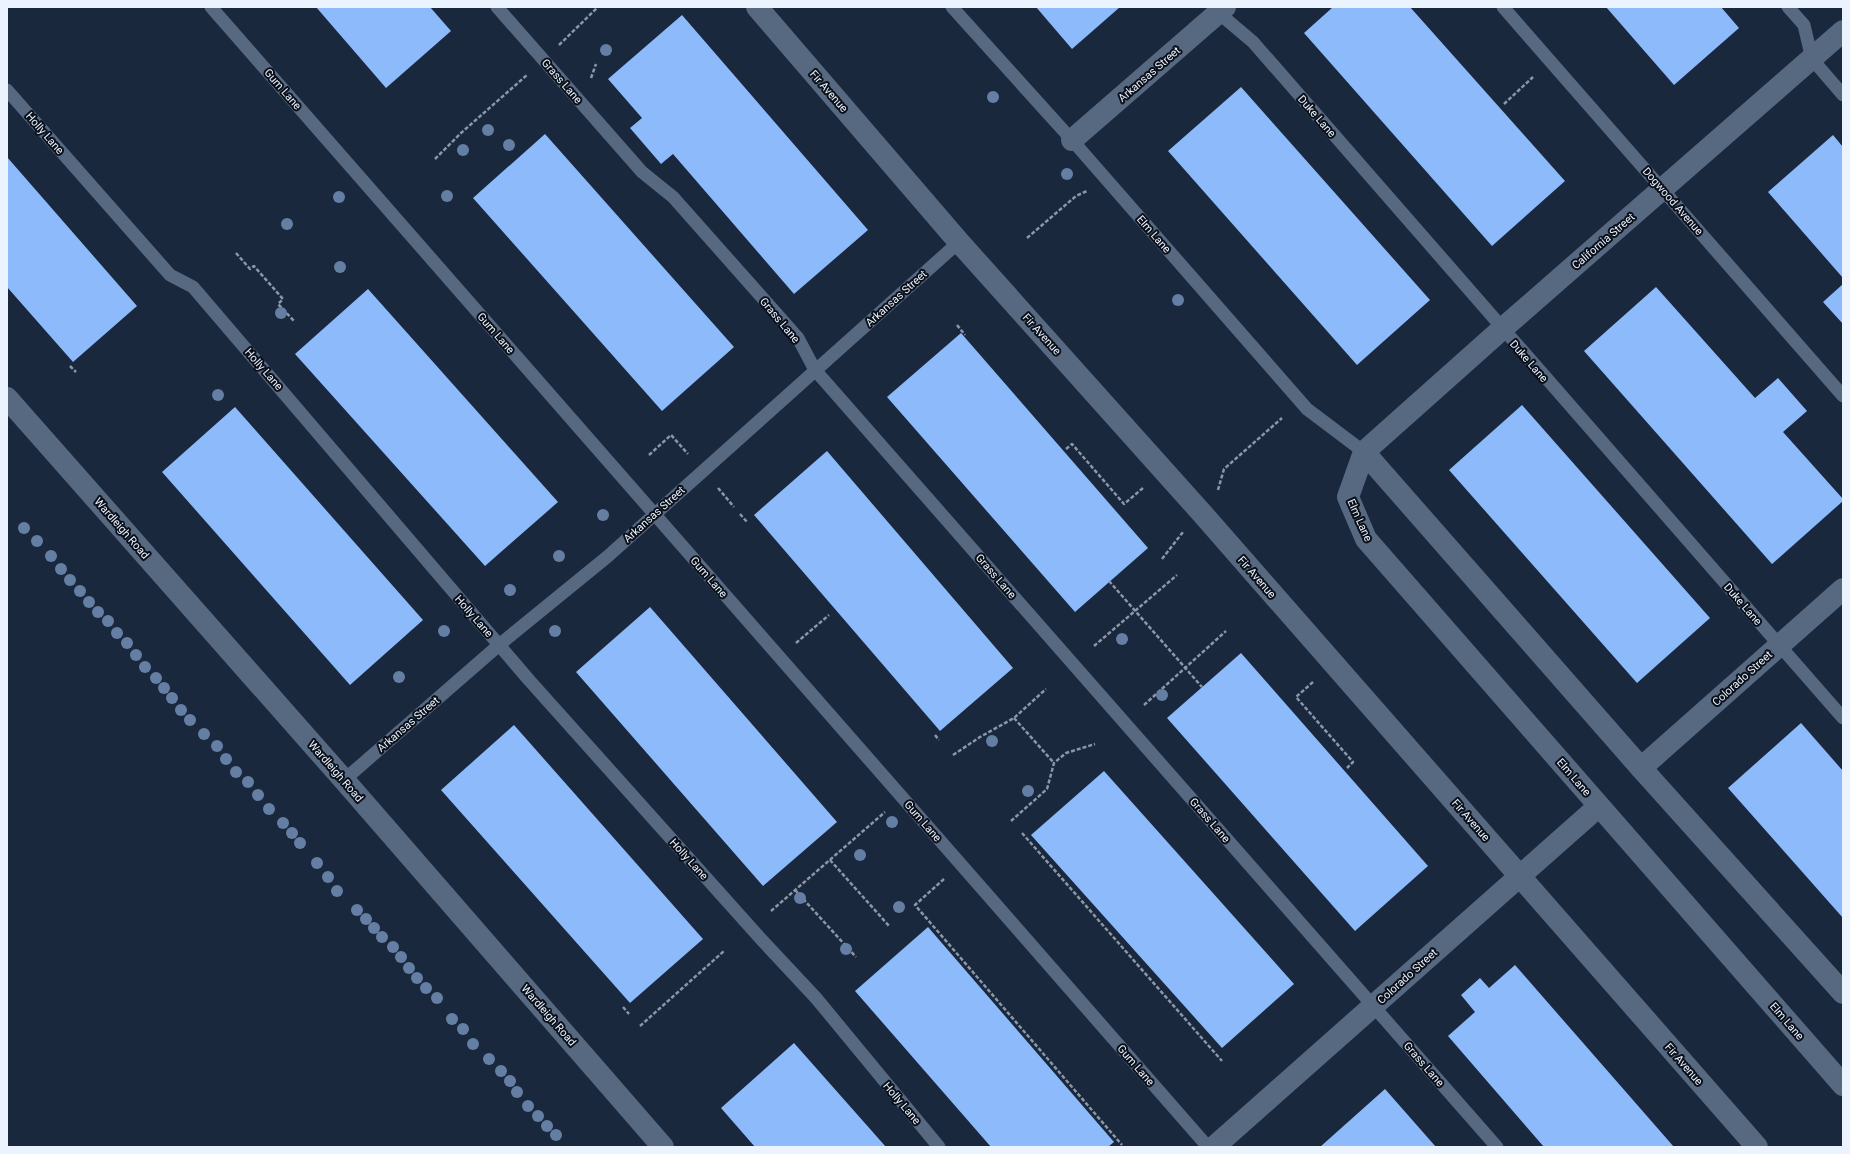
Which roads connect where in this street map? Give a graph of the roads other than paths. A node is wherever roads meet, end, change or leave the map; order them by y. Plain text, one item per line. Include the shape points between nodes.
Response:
1 (211, 7) edge
2 (497, 7) edge
3 (756, 7) edge
4 (952, 7) edge
5 (1503, 7) edge
6 (1788, 7) edge
7 (1218, 9) edge
8 (1843, 31) edge
9 (1812, 58) junction
10 (7, 90) edge
11 (1843, 95) edge
12 (1072, 140) junction
13 (1663, 190) junction
14 (959, 242) junction
15 (1502, 329) junction
16 (815, 370) junction
17 (1843, 396) edge
18 (7, 398) edge
19 (1364, 452) junction
20 (654, 514) junction
21 (1843, 589) edge
22 (500, 645) junction
23 (1779, 645) junction
24 (1843, 718) edge
25 (1641, 768) junction
26 (344, 780) junction
27 (1599, 806) junction
28 (1520, 876) junction
29 (1843, 993) edge
30 (1373, 1006) junction
31 (1843, 1085) edge
32 (663, 1147) edge
33 (939, 1147) edge
34 (1208, 1147) edge
35 (1214, 1147) edge
36 (1497, 1147) edge
37 (1757, 1147) edge

1 - 20 lane, Gum Lane
2 - 16 lane, Grass Lane via 642,172 673,197 798,338
3 - 14 street, Fir Avenue
4 - 12 lane, Elm Lane
5 - 13 lane, Dogwood Avenue
6 - 9 lane via 1804,25
7 - 12 street, Arkansas Street
7 - 15 lane, Duke Lane via 1253,42
8 - 9 street, California Street
9 - 11 lane
9 - 13 street, California Street
10 - 22 lane, Holly Lane via 170,275 193,287
12 - 19 lane, Elm Lane via 1307,408
13 - 15 street, California Street
13 - 17 lane, Dogwood Avenue
14 - 16 lane, Arkansas Street
14 - 28 street, Fir Avenue via 1200,511
15 - 19 street, California Street
15 - 23 lane, Duke Lane
16 - 20 lane, Arkansas Street
16 - 30 lane, Grass Lane
18 - 26 street, Wardleigh Road
19 - 25 street, Elm Lane
19 - 27 street, Elm Lane via 1348,497 1366,539
20 - 22 lane, Arkansas Street
20 - 34 lane, Gum Lane
21 - 23 street, Colorado Street
22 - 26 lane, Arkansas Street
22 - 33 lane, Holly Lane via 816,998
23 - 24 lane, Duke Lane
23 - 25 street, Colorado Street
25 - 29 street, Elm Lane
26 - 32 street, Wardleigh Road
27 - 28 street, Colorado Street
27 - 31 street, Elm Lane
28 - 30 street, Colorado Street
28 - 37 street, Fir Avenue
30 - 35 street, Colorado Street
30 - 36 lane, Grass Lane

